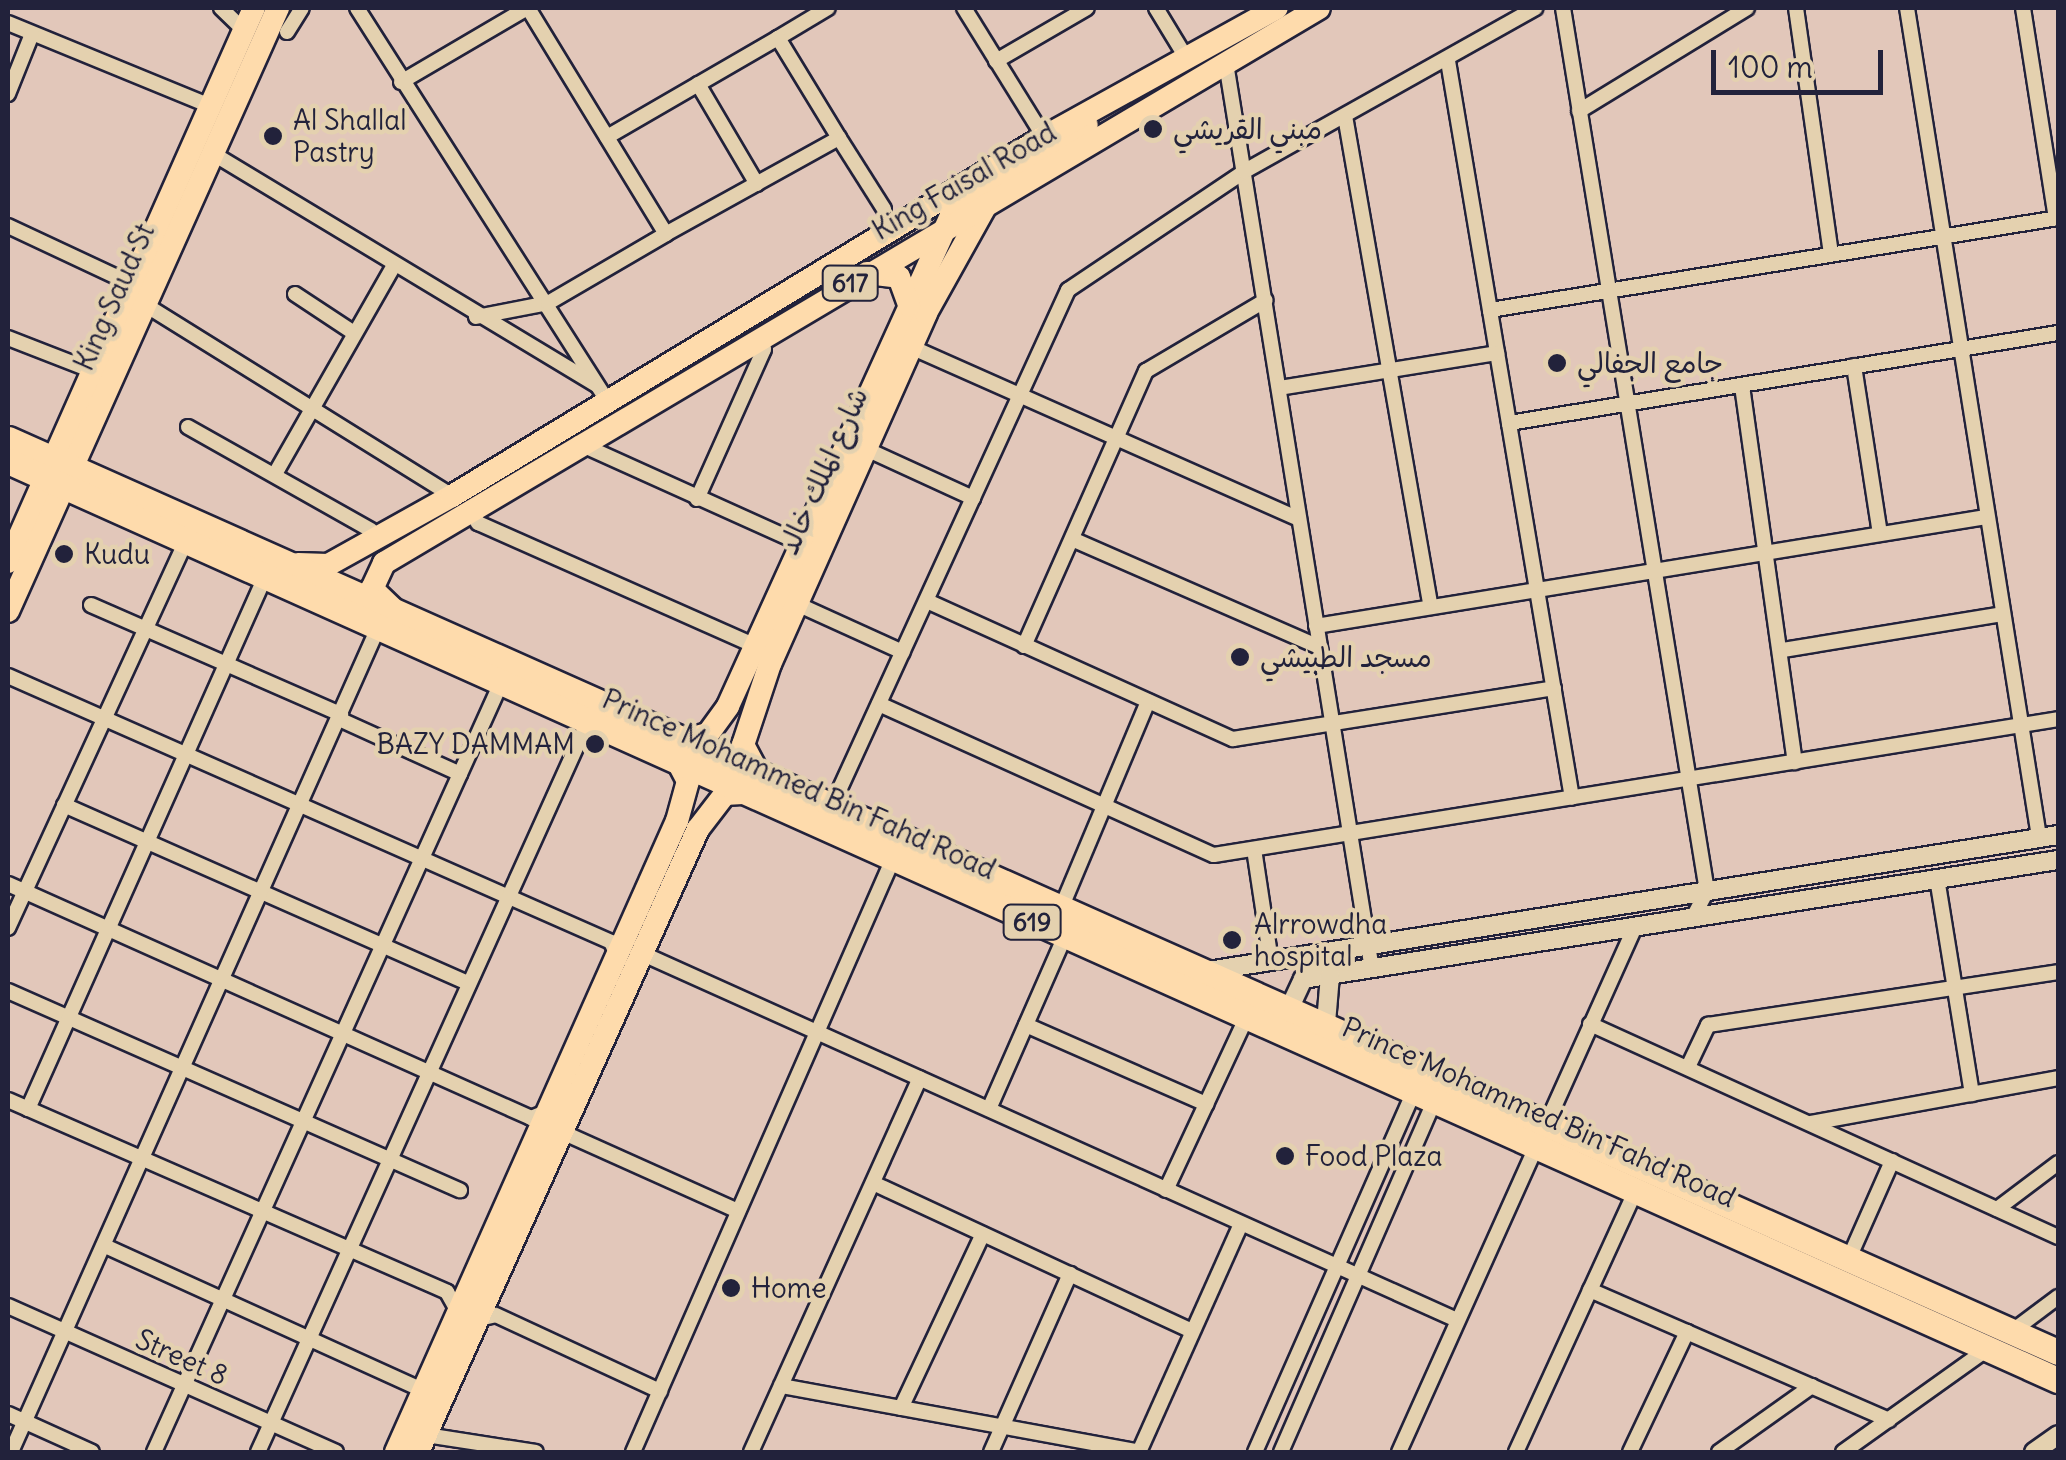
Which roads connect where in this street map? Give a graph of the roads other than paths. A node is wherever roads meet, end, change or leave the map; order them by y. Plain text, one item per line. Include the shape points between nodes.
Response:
1 (221, 8) edge
2 (254, 8) edge
3 (278, 8) edge
4 (302, 8) edge
5 (357, 8) edge
6 (528, 8) edge
7 (828, 8) edge
8 (964, 8) edge
9 (1156, 8) edge
10 (1319, 8) edge
11 (1535, 8) edge
12 (1564, 8) edge
13 (1747, 8) edge
14 (1796, 8) edge
15 (1907, 8) edge
16 (2023, 8) edge
17 (1080, 9) edge
18 (1272, 9) edge
19 (8, 23) edge
20 (244, 30) junction
21 (287, 32) dead end
22 (32, 34) junction
23 (778, 38) junction
24 (1186, 59) junction
25 (996, 61) junction
26 (1448, 61) junction
27 (1226, 62) junction
28 (401, 82) junction
29 (698, 84) junction
30 (1130, 93) junction
31 (8, 94) edge
32 (210, 106) junction
33 (1578, 111) junction
34 (1346, 116) junction
35 (1044, 136) junction
36 (607, 137) junction
37 (839, 138) junction
38 (212, 153) junction
39 (1244, 171) junction
40 (757, 184) junction
41 (990, 200) junction
42 (884, 209) dead end
43 (2057, 218) edge
44 (8, 226) edge
45 (945, 226) junction
46 (666, 234) junction
47 (1943, 237) junction
48 (921, 253) junction
49 (1831, 254) junction
50 (393, 268) junction
51 (866, 273) junction
52 (1605, 291) junction
53 (138, 294) junction
54 (295, 294) dead end
55 (1266, 300) junction
56 (548, 303) junction
57 (909, 304) junction
58 (1490, 310) junction
59 (476, 318) junction
60 (354, 333) junction
61 (2058, 333) edge
62 (8, 338) edge
63 (759, 338) junction
64 (914, 340) junction
65 (1960, 348) junction
66 (1497, 353) junction
67 (683, 358) junction
68 (1854, 366) junction
69 (93, 371) junction
70 (1390, 372) junction
71 (1742, 386) junction
72 (1279, 388) junction
73 (1021, 394) junction
74 (604, 395) junction
75 (1622, 403) junction
76 (310, 408) junction
77 (1509, 423) junction
78 (188, 427) dead end
79 (1117, 436) junction
80 (8, 438) edge
81 (577, 443) junction
82 (866, 449) junction
83 (8, 461) edge
84 (58, 473) junction
85 (275, 474) junction
86 (697, 498) junction
87 (974, 498) junction
88 (461, 503) junction
89 (1986, 517) junction
90 (1299, 519) junction
91 (1880, 533) junction
92 (372, 535) junction
93 (1072, 539) junction
94 (186, 541) junction
95 (802, 544) junction
96 (1768, 550) junction
97 (8, 562) edge
98 (384, 563) junction
99 (298, 564) junction
100 (1650, 569) junction
101 (265, 577) junction
102 (1536, 586) junction
103 (926, 601) junction
104 (797, 604) junction
105 (91, 605) dead end
106 (1430, 605) junction
107 (8, 612) edge
108 (2002, 614) junction
109 (386, 617) junction
110 (1316, 626) junction
111 (145, 629) junction
112 (756, 646) junction
113 (1024, 646) junction
114 (1319, 647) junction
115 (1783, 650) junction
116 (903, 652) junction
117 (226, 663) junction
118 (8, 676) edge
119 (501, 683) junction
120 (1554, 688) junction
121 (1148, 701) junction
122 (879, 704) junction
123 (739, 711) junction
124 (340, 716) junction
125 (103, 720) junction
126 (2058, 720) edge
127 (588, 721) junction
128 (1332, 725) junction
129 (2022, 726) junction
130 (682, 751) junction
131 (185, 755) junction
132 (1795, 762) junction
133 (460, 774) junction
134 (1685, 780) junction
135 (752, 783) junction
136 (1572, 798) junction
137 (64, 805) junction
138 (302, 805) junction
139 (1104, 806) junction
140 (827, 816) junction
141 (687, 825) junction
142 (1350, 836) junction
143 (2049, 836) edge
144 (146, 841) junction
145 (1254, 849) junction
146 (422, 858) junction
147 (893, 859) junction
148 (2058, 860) edge
149 (1936, 878) junction
150 (8, 884) edge
151 (1708, 891) junction
152 (25, 892) junction
153 (263, 893) junction
154 (509, 896) junction
155 (1062, 906) junction
156 (1694, 917) junction
157 (8, 928) edge
158 (1634, 929) junction
159 (106, 930) junction
160 (1065, 936) junction
161 (383, 946) junction
162 (1367, 946) junction
163 (629, 955) junction
164 (1271, 961) junction
165 (1372, 969) junction
166 (1208, 971) junction
167 (2058, 972) edge
168 (1330, 975) junction
169 (222, 982) junction
170 (468, 984) junction
171 (1955, 988) junction
172 (8, 991) edge
173 (1290, 1007) junction
174 (1246, 1016) junction
175 (66, 1017) junction
176 (1326, 1023) junction
177 (1026, 1024) junction
178 (1590, 1024) junction
179 (818, 1030) junction
180 (342, 1036) junction
181 (1688, 1067) junction
182 (184, 1068) junction
183 (426, 1072) junction
184 (920, 1078) junction
185 (2058, 1078) edge
186 (1972, 1094) junction
187 (1425, 1095) junction
188 (8, 1100) edge
189 (1206, 1104) junction
190 (28, 1109) junction
191 (549, 1110) junction
192 (989, 1110) junction
193 (304, 1122) junction
194 (1810, 1124) junction
195 (562, 1132) junction
196 (1542, 1132) junction
197 (386, 1160) junction
198 (1892, 1161) junction
199 (143, 1162) junction
200 (2058, 1163) edge
201 (872, 1183) junction
202 (1636, 1188) junction
203 (460, 1190) dead end
204 (1166, 1190) junction
205 (1997, 1209) junction
206 (738, 1211) junction
207 (262, 1215) junction
208 (1241, 1224) junction
209 (982, 1234) junction
210 (2058, 1237) edge
211 (105, 1246) junction
212 (344, 1251) junction
213 (1850, 1256) junction
214 (1335, 1267) junction
215 (1070, 1274) junction
216 (1358, 1276) junction
217 (1590, 1290) junction
218 (2058, 1297) edge
219 (222, 1302) junction
220 (8, 1306) edge
221 (467, 1318) junction
222 (1457, 1320) junction
223 (2014, 1330) junction
224 (1192, 1331) junction
225 (67, 1332) junction
226 (1687, 1332) junction
227 (304, 1337) junction
228 (1992, 1346) junction
229 (2058, 1352) edge
230 (2058, 1380) edge
231 (183, 1386) junction
232 (781, 1386) junction
233 (1812, 1386) junction
234 (424, 1391) junction
235 (660, 1391) junction
236 (901, 1408) junction
237 (8, 1414) edge
238 (1889, 1420) junction
239 (25, 1422) junction
240 (272, 1423) junction
241 (1002, 1427) junction
242 (2058, 1435) edge
243 (422, 1444) edge
244 (11, 1452) edge
245 (92, 1452) edge
246 (154, 1452) edge
247 (258, 1452) edge
248 (336, 1452) edge
249 (396, 1452) edge
250 (536, 1452) edge
251 (634, 1452) edge
252 (751, 1452) edge
253 (991, 1452) edge
254 (1139, 1452) edge
255 (1256, 1452) edge
256 (1281, 1452) edge
257 (1400, 1452) edge
258 (1516, 1452) edge
259 (1630, 1452) edge
260 (1719, 1452) edge
261 (1843, 1452) edge
262 (2034, 1452) edge

1 - 20 street
2 - 20 main road
3 - 38 main road, King Saud St
4 - 21 street
5 - 28 street
6 - 28 street
6 - 36 street
7 - 23 street
8 - 25 street
9 - 24 street
10 - 27 main road, King Faisal Road / 617
11 - 26 street
12 - 33 street
13 - 33 street
14 - 49 street
15 - 47 street
16 - 43 street
17 - 25 street
18 - 24 main road, King Faisal Road / 617
19 - 22 street
20 - 32 main road
22 - 31 street
22 - 32 street
23 - 29 street
23 - 37 street
24 - 30 main road, King Faisal Road / 617
25 - 35 street
26 - 34 street
26 - 58 street
27 - 39 street
27 - 41 main road, King Faisal Road / 617
28 - 56 street
29 - 36 street
29 - 40 street
30 - 35 main road, King Faisal Road / 617
30 - 45 main road via 968,197
32 - 53 main road
33 - 52 street
34 - 39 street
34 - 70 street
35 - 67 main road, King Faisal Road / 617
36 - 46 street
37 - 40 street
37 - 42 street
38 - 50 street
38 - 53 main road, King Saud St
39 - 55 street
39 - 73 street via 1068,290
40 - 46 street
41 - 45 main road, King Faisal Road / 617
41 - 64 main road, شارع الملك خالد
43 - 47 street
44 - 53 street
45 - 48 main road, King Faisal Road / 617
46 - 56 street
47 - 49 street
47 - 65 street
48 - 51 main road, King Faisal Road / 617
48 - 57 main road, شارع الملك خالد
48 - 64 main road via 935,280
48 - 67 main road via 888,243
49 - 52 street
50 - 59 street
50 - 60 street
51 - 57 main road via 899,277
51 - 63 main road, King Faisal Road / 617
52 - 58 street
52 - 75 street
53 - 69 main road, King Saud St
53 - 76 street
53 - 84 main road, King Saud St
54 - 60 street
55 - 72 street
55 - 79 street via 1146,371
56 - 59 street
56 - 74 street
57 - 95 main road, شارع الملك خالد
58 - 66 street
59 - 74 street
60 - 76 street
61 - 65 street
62 - 69 street
63 - 81 main road, King Faisal Road / 617
63 - 86 street via 764,349
64 - 73 street
64 - 82 main road, شارع الملك خالد
65 - 68 street
65 - 89 street
66 - 70 street
66 - 77 street
67 - 74 main road, King Faisal Road / 617
68 - 71 street
68 - 91 street
69 - 84 main road, King Saud St
70 - 72 street
70 - 106 street
71 - 75 street
71 - 96 street
72 - 90 street
73 - 79 street
73 - 87 street
74 - 88 main road, King Faisal Road / 617
75 - 77 street
75 - 100 street
76 - 85 street
76 - 88 street
77 - 102 street
78 - 85 street
79 - 90 street
79 - 93 street
80 - 84 highway, Prince Mohammed Bin Fahd Road / 619
81 - 86 street
81 - 88 main road, King Faisal Road / 617
82 - 87 street
82 - 104 main road, شارع الملك خالد
83 - 84 highway, Prince Mohammed Bin Fahd Road / 619
84 - 94 highway, Prince Mohammed Bin Fahd Road / 619
84 - 97 main road, King Saud St
84 - 99 highway, Prince Mohammed Bin Fahd Road / 619
84 - 107 main road, King Saud St
85 - 92 street
86 - 95 street
87 - 103 street
88 - 92 main road, King Faisal Road / 617
88 - 98 main road, King Faisal Road / 617
88 - 112 street via 478,523
89 - 91 street
89 - 108 street
90 - 110 street
91 - 96 street
92 - 98 main road via 369,558
92 - 99 main road, King Faisal Road via 328,565
93 - 113 street
93 - 114 street
94 - 101 highway, Prince Mohammed Bin Fahd Road / 619
94 - 111 street
95 - 112 main road, شارع الملك خالد
96 - 100 street
96 - 115 street
98 - 109 main road via 372,589
99 - 109 highway, Prince Mohammed Bin Fahd Road / 619
100 - 102 street
100 - 134 street
101 - 109 highway, Prince Mohammed Bin Fahd Road / 619
101 - 117 street
102 - 106 street
102 - 120 street
103 - 113 street
103 - 116 street
104 - 116 street
104 - 123 main road, شارع الملك خالد
105 - 111 street
106 - 110 street
108 - 115 street
108 - 129 street
109 - 119 highway, Prince Mohammed Bin Fahd Road / 619
109 - 124 street
109 - 130 highway, Prince Mohammed Bin Fahd Road / 619
110 - 114 street
111 - 117 street
111 - 125 street
112 - 123 main road, شارع الملك خالد
113 - 121 street
114 - 128 street
115 - 132 street
116 - 122 street
117 - 124 street
117 - 131 street
118 - 125 street
119 - 127 highway, Prince Mohammed Bin Fahd Road / 619
119 - 133 street
120 - 128 street
120 - 136 street
121 - 128 street via 1234,739
121 - 139 street
122 - 139 street
122 - 140 street
123 - 130 main road, شارع الملك خالد
123 - 135 main road, شارع الملك خالد
124 - 133 street
124 - 138 street
125 - 131 street
125 - 137 street
126 - 129 street
127 - 130 highway, Prince Mohammed Bin Fahd Road / 619
127 - 154 street
128 - 142 street
129 - 132 street
129 - 143 street
130 - 135 highway, Prince Mohammed Bin Fahd Road / 619
130 - 141 main road
131 - 138 street
131 - 144 street
132 - 134 street
133 - 146 street
134 - 136 street
134 - 151 street
135 - 140 highway, Prince Mohammed Bin Fahd Road / 619
135 - 141 main road via 725,794
136 - 142 street
137 - 144 street
137 - 152 street
138 - 146 street
138 - 153 street
139 - 145 street via 1214,855
139 - 155 street
140 - 147 highway, Prince Mohammed Bin Fahd Road / 619
140 - 155 highway, Prince Mohammed Bin Fahd Road / 619
141 - 163 main road
142 - 145 street
142 - 162 street
143 - 151 street
144 - 153 street
144 - 159 street
145 - 164 street
146 - 154 street
146 - 161 street
147 - 160 highway, Prince Mohammed Bin Fahd Road / 619
147 - 179 street
148 - 149 street
149 - 156 street
149 - 171 street
150 - 152 street
151 - 156 street
151 - 162 street
152 - 157 street
152 - 159 street
153 - 161 street
153 - 169 street
154 - 163 street
154 - 170 street
155 - 166 highway, Prince Mohammed Bin Fahd Road / 619
156 - 158 street
158 - 165 street
158 - 178 street
159 - 169 street
159 - 175 street
160 - 174 highway, Prince Mohammed Bin Fahd Road / 619
160 - 177 street
161 - 170 street
161 - 180 street
162 - 164 street
162 - 165 street
163 - 179 street
163 - 191 main road
163 - 195 main road
164 - 166 street
165 - 168 street
166 - 173 highway, Prince Mohammed Bin Fahd Road / 619
167 - 171 street
168 - 173 street via 1304,979
168 - 176 street
169 - 180 street
169 - 182 street
170 - 183 street
171 - 181 street via 1708,1025
171 - 186 street
172 - 175 street
173 - 176 highway, Prince Mohammed Bin Fahd Road / 619
174 - 187 highway, Prince Mohammed Bin Fahd Road / 619
174 - 189 street
175 - 182 street
175 - 190 street
176 - 196 highway, Prince Mohammed Bin Fahd Road / 619
177 - 189 street
177 - 192 street
178 - 181 street
178 - 196 street
179 - 184 street
179 - 206 street
180 - 183 street
180 - 193 street
181 - 194 street
182 - 193 street
182 - 199 street
183 - 191 street via 531,1118
183 - 197 street
184 - 192 street
184 - 201 street
185 - 186 street
186 - 194 street
187 - 196 highway, Prince Mohammed Bin Fahd Road / 619
187 - 214 street
187 - 216 street
188 - 190 street
189 - 204 street
190 - 199 street
191 - 221 main road
192 - 204 street
193 - 197 street
193 - 207 street
194 - 198 street
195 - 206 street
195 - 221 main road
196 - 202 highway, Prince Mohammed Bin Fahd Road / 619
196 - 213 highway, Prince Mohammed Bin Fahd Road / 619
196 - 222 street
197 - 203 street
197 - 212 street
198 - 205 street
198 - 213 street
199 - 207 street
199 - 211 street
200 - 205 street
201 - 209 street
201 - 232 street
202 - 217 street
202 - 228 highway, Prince Mohammed Bin Fahd Road / 619
204 - 208 street
205 - 210 street
206 - 235 street
207 - 212 street
207 - 219 street
208 - 214 street
208 - 224 street
209 - 215 street
209 - 236 street
211 - 219 street
211 - 225 street
212 - 221 street via 447,1292
212 - 227 street
213 - 223 highway, Prince Mohammed Bin Fahd Road / 619
214 - 216 street
214 - 255 street
215 - 224 street
215 - 241 street
216 - 222 street
216 - 256 street
217 - 226 street
217 - 258 street
218 - 223 street
219 - 227 street
219 - 231 street
220 - 225 street, Street 8
221 - 234 main road
221 - 235 street via 502,1318
221 - 243 main road
222 - 257 street
223 - 229 highway, Prince Mohammed Bin Fahd Road / 619
224 - 254 street
225 - 231 street, Street 8
225 - 239 street
226 - 233 street
226 - 259 street
227 - 234 street
227 - 240 street
228 - 230 highway, Prince Mohammed Bin Fahd Road / 619
228 - 238 street
231 - 240 street, Street 8
231 - 246 street
232 - 236 street
232 - 252 street
233 - 238 street
233 - 260 street
234 - 249 main road
235 - 251 street
236 - 241 street
237 - 239 street
238 - 261 street
239 - 244 street
239 - 245 street
240 - 247 street
240 - 248 street, Street 8
241 - 253 street
241 - 254 street
242 - 262 street
243 - 250 street

